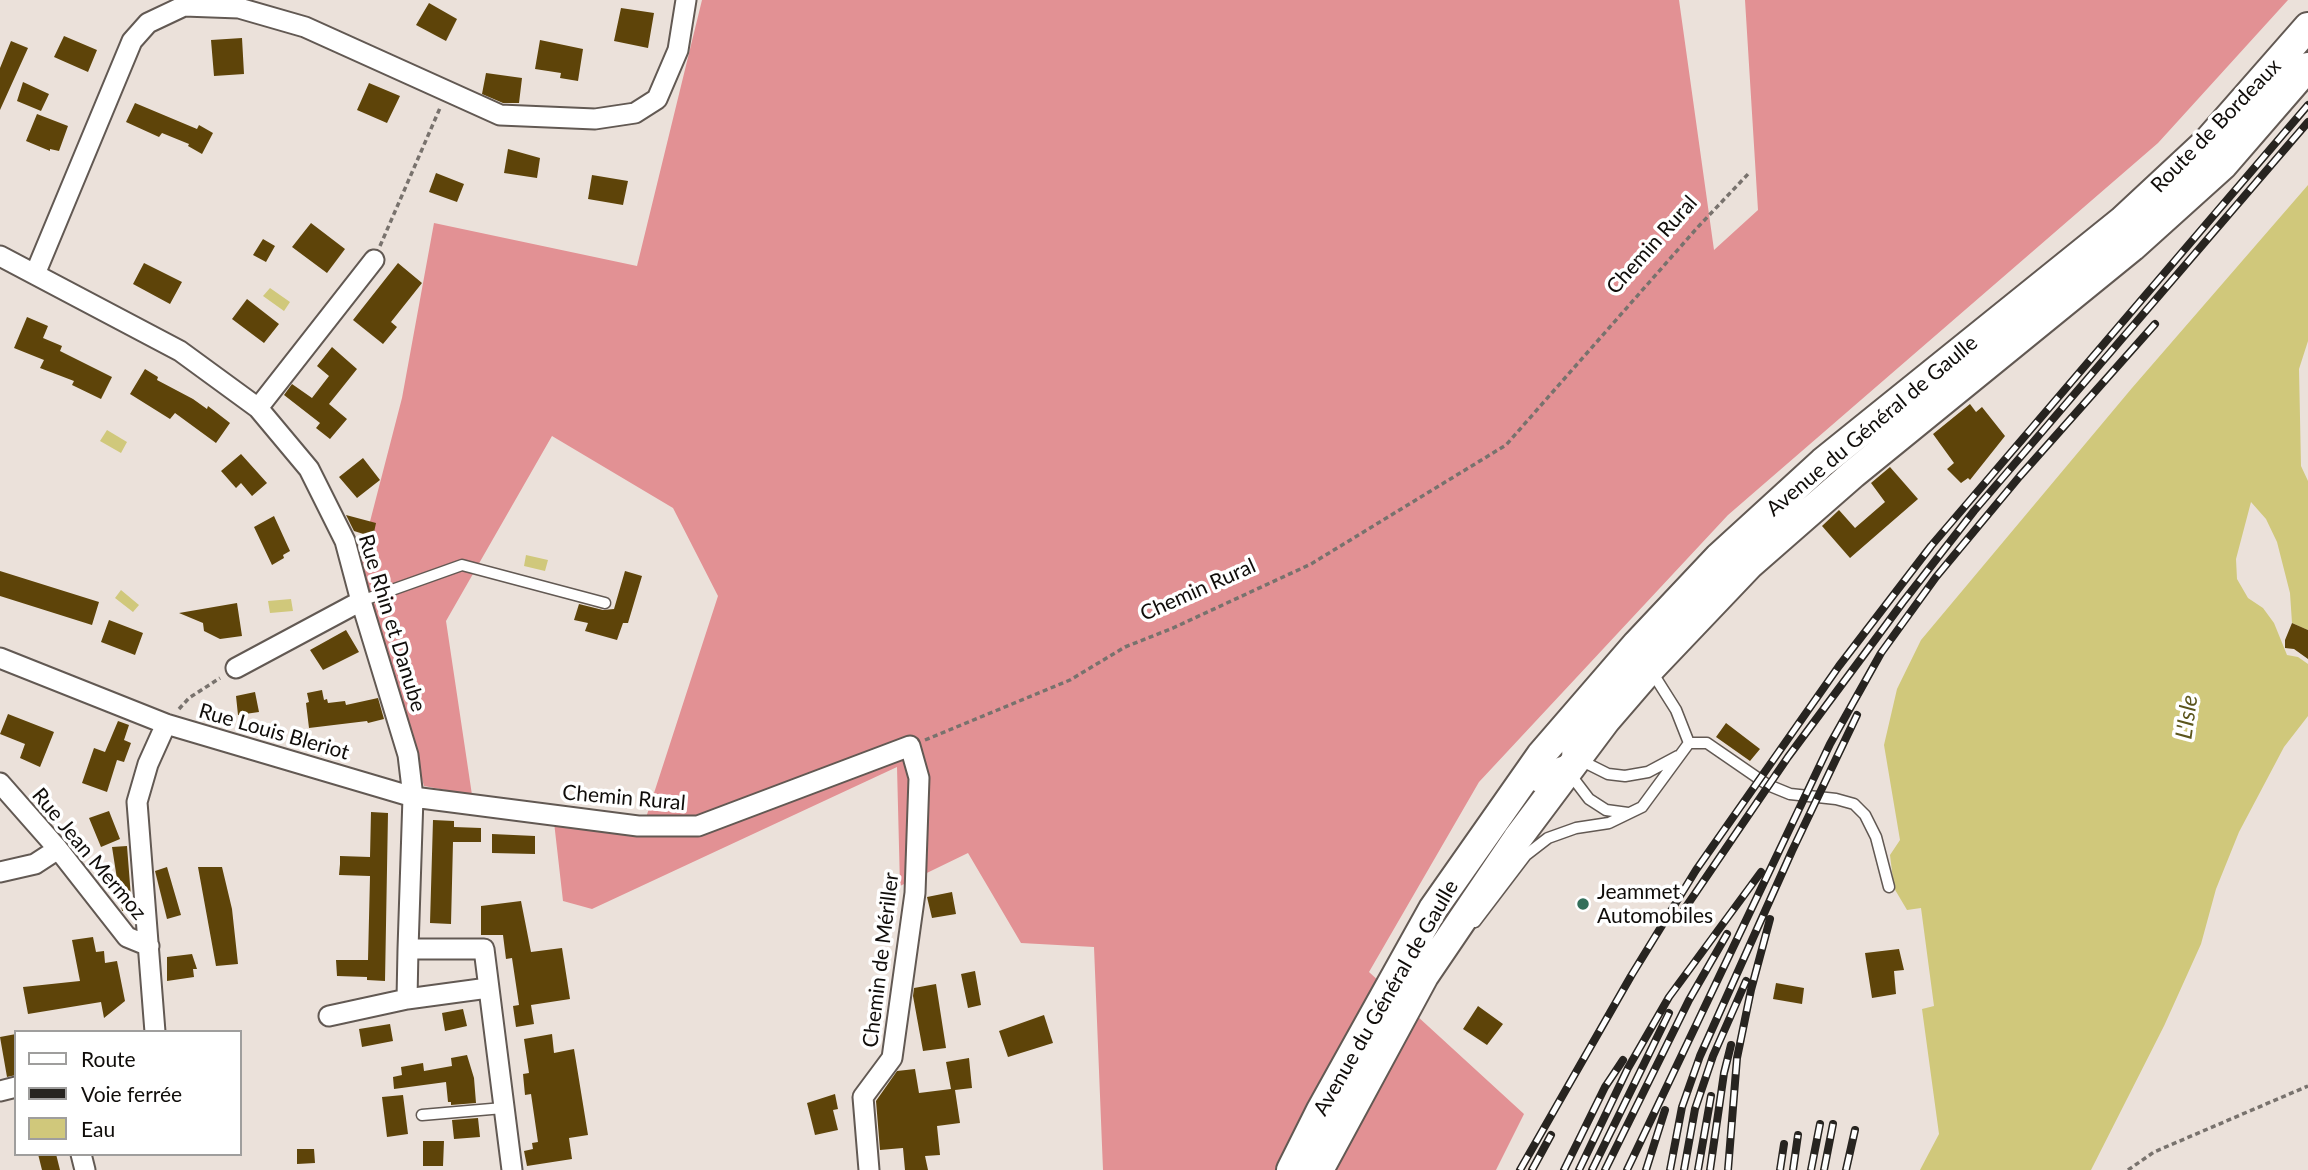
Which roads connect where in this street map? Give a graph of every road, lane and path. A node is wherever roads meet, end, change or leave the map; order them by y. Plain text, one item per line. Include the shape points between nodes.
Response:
1 (686, 0) edge
2 (2308, 27) edge
3 (2308, 67) edge
4 (448, 91) junction
5 (1750, 172) dead end
6 (2122, 221) joint
7 (2133, 247) joint
8 (0, 256) edge
9 (374, 260) joint
10 (35, 274) junction
11 (258, 408) junction
12 (360, 601) junction
13 (605, 603) dead end
14 (1637, 644) junction
15 (0, 658) edge
16 (236, 668) joint
17 (1638, 671) junction
18 (1601, 703) dead end
19 (166, 724) junction
20 (1689, 743) junction
21 (910, 747) junction
22 (1680, 756) junction
23 (1570, 763) junction
24 (0, 783) edge
25 (414, 797) junction
26 (1527, 797) dead end
27 (1628, 813) junction
28 (544, 814) joint
29 (1510, 818) dead end
30 (58, 849) junction
31 (0, 872) edge
32 (1889, 887) dead end
33 (1433, 909) junction
34 (149, 946) junction
35 (408, 948) junction
36 (1424, 976) junction
37 (488, 988) junction
38 (407, 999) junction
39 (329, 1016) dead end
40 (155, 1030) edge
41 (2308, 1086) edge
42 (503, 1108) junction
43 (422, 1115) dead end
44 (512, 1170) edge
45 (869, 1170) edge
46 (1291, 1170) edge
47 (1319, 1170) edge
48 (2128, 1170) edge

1 - 4 street via 678,50 657,99 635,113 595,119 500,115
2 - 6 main road, Route de Bordeaux via 2208,141
3 - 7 main road, Route de Bordeaux via 2223,165
4 - 9 path
4 - 10 street via 305,27 239,8 184,6 148,23 132,41
5 - 21 path, Chemin Rural via 1506,445 1311,564 1125,647 1070,680
6 - 14 main road, Avenue du Général de Gaulle via 1823,461 1719,557
7 - 17 main road, Avenue du Général de Gaulle via 1853,474
8 - 10 street, Rue Rhin et Danube
9 - 11 street
10 - 11 street, Rue Rhin et Danube via 180,351
11 - 12 street, Rue Rhin et Danube via 309,469 345,541
12 - 13 lane via 462,565
12 - 16 street
12 - 25 street, Rue Rhin et Danube via 408,755
14 - 17 lane
14 - 33 main road, Avenue du Général de Gaulle via 1541,755
15 - 19 street, Rue Louis Bleriot
16 - 19 path via 189,698
17 - 20 lane via 1676,710
17 - 23 main road, Avenue du Général de Gaulle
18 - 23 lane via 1567,747
19 - 25 street, Rue Louis Bleriot
19 - 34 street via 136,802
20 - 22 lane
20 - 32 lane via 1707,743 1768,785 1790,794 1854,804 1876,837
21 - 28 street, Chemin Rural via 698,826 638,827
21 - 45 street, Chemin de Mériller via 919,778 915,893 892,1059 863,1097
22 - 23 lane via 1648,772 1625,776
22 - 27 lane via 1642,807
23 - 26 lane via 1556,764
23 - 27 lane via 1589,799 1606,810
23 - 36 main road, Avenue du Général de Gaulle
24 - 30 street, Rue Jean Mermoz
25 - 28 street, Rue Louis Bleriot
25 - 35 street, Rue Rhin et Danube
27 - 36 lane via 1609,823 1548,838 1526,855 1483,914
29 - 33 lane via 1458,888
30 - 31 street via 35,864
30 - 34 street, Rue Jean Mermoz via 127,937
33 - 46 main road, Avenue du Général de Gaulle
34 - 40 street
35 - 37 street via 484,948
35 - 38 street, Rue Rhin et Danube
36 - 47 main road, Avenue du Général de Gaulle
37 - 38 street
37 - 42 street
38 - 39 street
41 - 48 path via 2154,1152
42 - 43 lane
42 - 44 street

